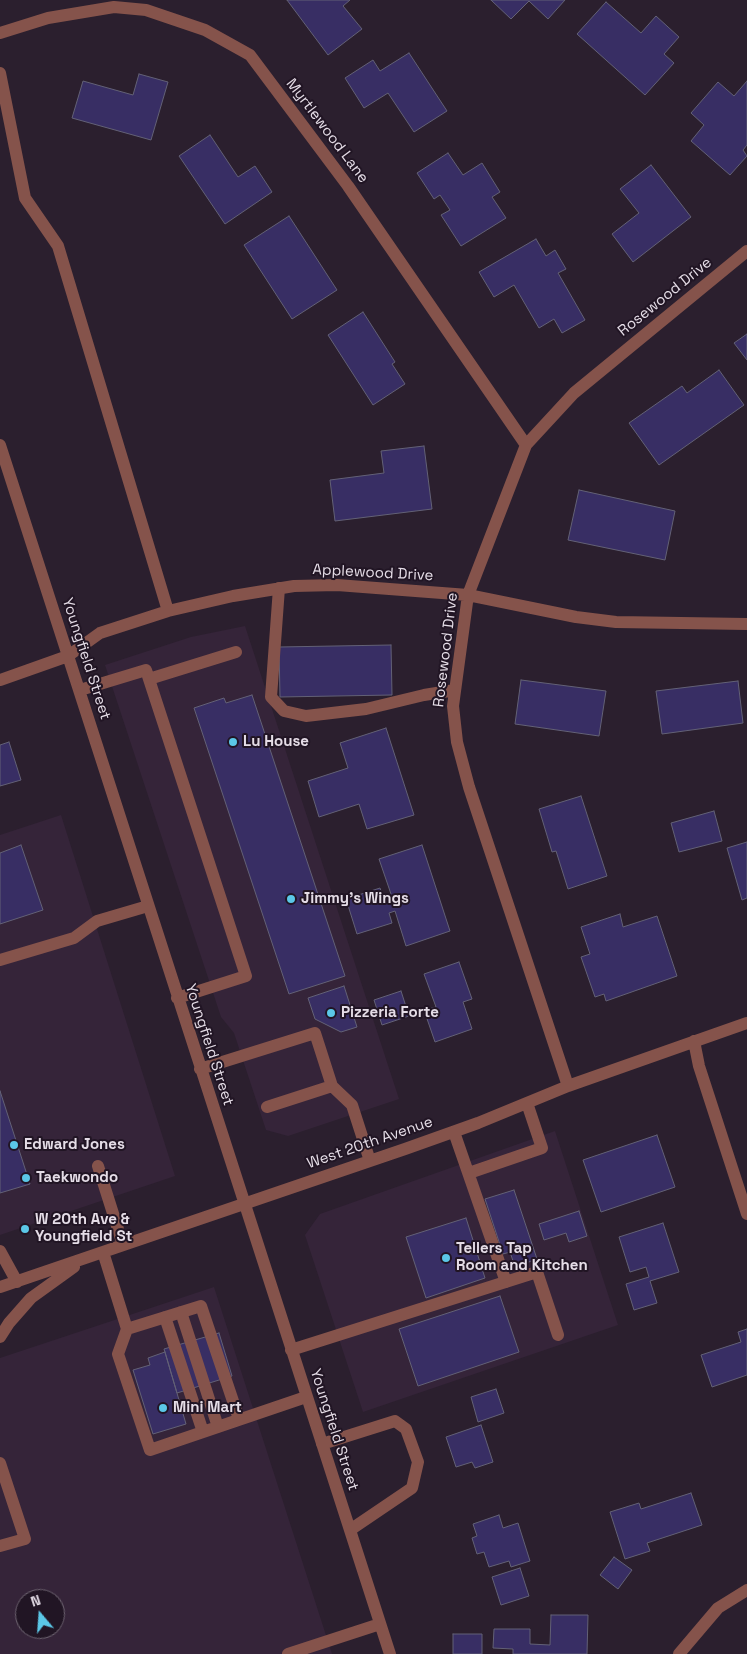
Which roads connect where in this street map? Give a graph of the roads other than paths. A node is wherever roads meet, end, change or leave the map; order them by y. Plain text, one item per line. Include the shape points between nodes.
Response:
1 (0, 33) edge
2 (0, 73) edge
3 (747, 252) edge
4 (0, 445) edge
5 (526, 445) junction
6 (279, 588) junction
7 (468, 595) junction
8 (168, 611) junction
9 (747, 624) edge
10 (236, 652) dead end
11 (68, 656) junction
12 (149, 679) junction
13 (0, 680) edge
14 (80, 690) junction
15 (455, 690) junction
16 (148, 906) junction
17 (0, 960) edge
18 (177, 998) junction
19 (747, 1023) edge
20 (694, 1041) junction
21 (200, 1070) junction
22 (332, 1086) junction
23 (568, 1086) junction
24 (527, 1103) junction
25 (267, 1107) dead end
26 (454, 1132) junction
27 (370, 1161) junction
28 (98, 1166) dead end
29 (469, 1173) junction
30 (243, 1203) junction
31 (747, 1214) edge
32 (122, 1246) junction
33 (0, 1252) edge
34 (97, 1254) junction
35 (17, 1282) junction
36 (506, 1282) junction
37 (0, 1287) edge
38 (181, 1312) junction
39 (165, 1317) junction
40 (127, 1329) junction
41 (558, 1335) dead end
42 (0, 1337) edge
43 (291, 1350) junction
44 (306, 1397) junction
45 (239, 1420) junction
46 (218, 1427) junction
47 (203, 1432) junction
48 (322, 1444) junction
49 (0, 1463) edge
50 (350, 1530) junction
51 (0, 1546) edge
52 (747, 1590) edge
53 (380, 1624) junction
54 (288, 1654) edge
55 (390, 1654) edge
56 (679, 1654) edge

1 - 5 street, Myrtlewood Lane via 48,18 114,7 146,10 205,30 250,55 348,186
2 - 8 street via 25,198 58,246
3 - 5 street, Rosewood Drive via 574,393
4 - 11 street, Youngfield Street
5 - 7 street, Rosewood Drive
6 - 7 street, Applewood Drive via 337,585
6 - 8 street, Applewood Drive
6 - 15 street via 271,696 284,711 306,716 366,709
7 - 9 street, Applewood Drive via 616,622
7 - 15 street, Rosewood Drive
8 - 11 street, Applewood Drive via 100,633
10 - 12 street
11 - 13 street, Applewood Drive
11 - 14 street, Youngfield Street
12 - 14 street via 146,670
12 - 18 street via 246,976
14 - 16 street, Youngfield Street
15 - 23 street, Rosewood Drive via 453,706 457,742 469,787
16 - 17 street via 96,921 74,938
16 - 18 street, Youngfield Street
18 - 21 street, Youngfield Street
19 - 20 street, West 20th Avenue
20 - 23 street, West 20th Avenue
20 - 31 street via 699,1066
21 - 22 street via 315,1033
21 - 30 street, Youngfield Street
22 - 25 street
22 - 27 street via 352,1105
23 - 24 street, West 20th Avenue
24 - 26 street, West 20th Avenue
24 - 29 street via 542,1148
26 - 27 street, West 20th Avenue
26 - 29 street
27 - 30 street, West 20th Avenue
28 - 32 street
29 - 36 street
30 - 32 street, West 20th Avenue
30 - 43 street, Youngfield Street
32 - 34 street, West 20th Avenue
33 - 35 street
34 - 35 street, West 20th Avenue
34 - 40 street
34 - 42 street via 31,1298
35 - 37 street, West 20th Avenue
36 - 41 street via 537,1272
36 - 43 street
38 - 39 street
38 - 45 street via 201,1306
38 - 46 street
39 - 40 street
39 - 47 street
40 - 47 street via 118,1354 150,1450
43 - 44 street, Youngfield Street
44 - 45 street
44 - 48 street, Youngfield Street
45 - 46 street
46 - 47 street
48 - 50 street, Youngfield Street
48 - 50 street via 395,1421 406,1429 418,1462 412,1488
49 - 51 street via 25,1539
50 - 53 street, Youngfield Street
52 - 56 street via 718,1608
53 - 54 street
53 - 55 street, Youngfield Street

